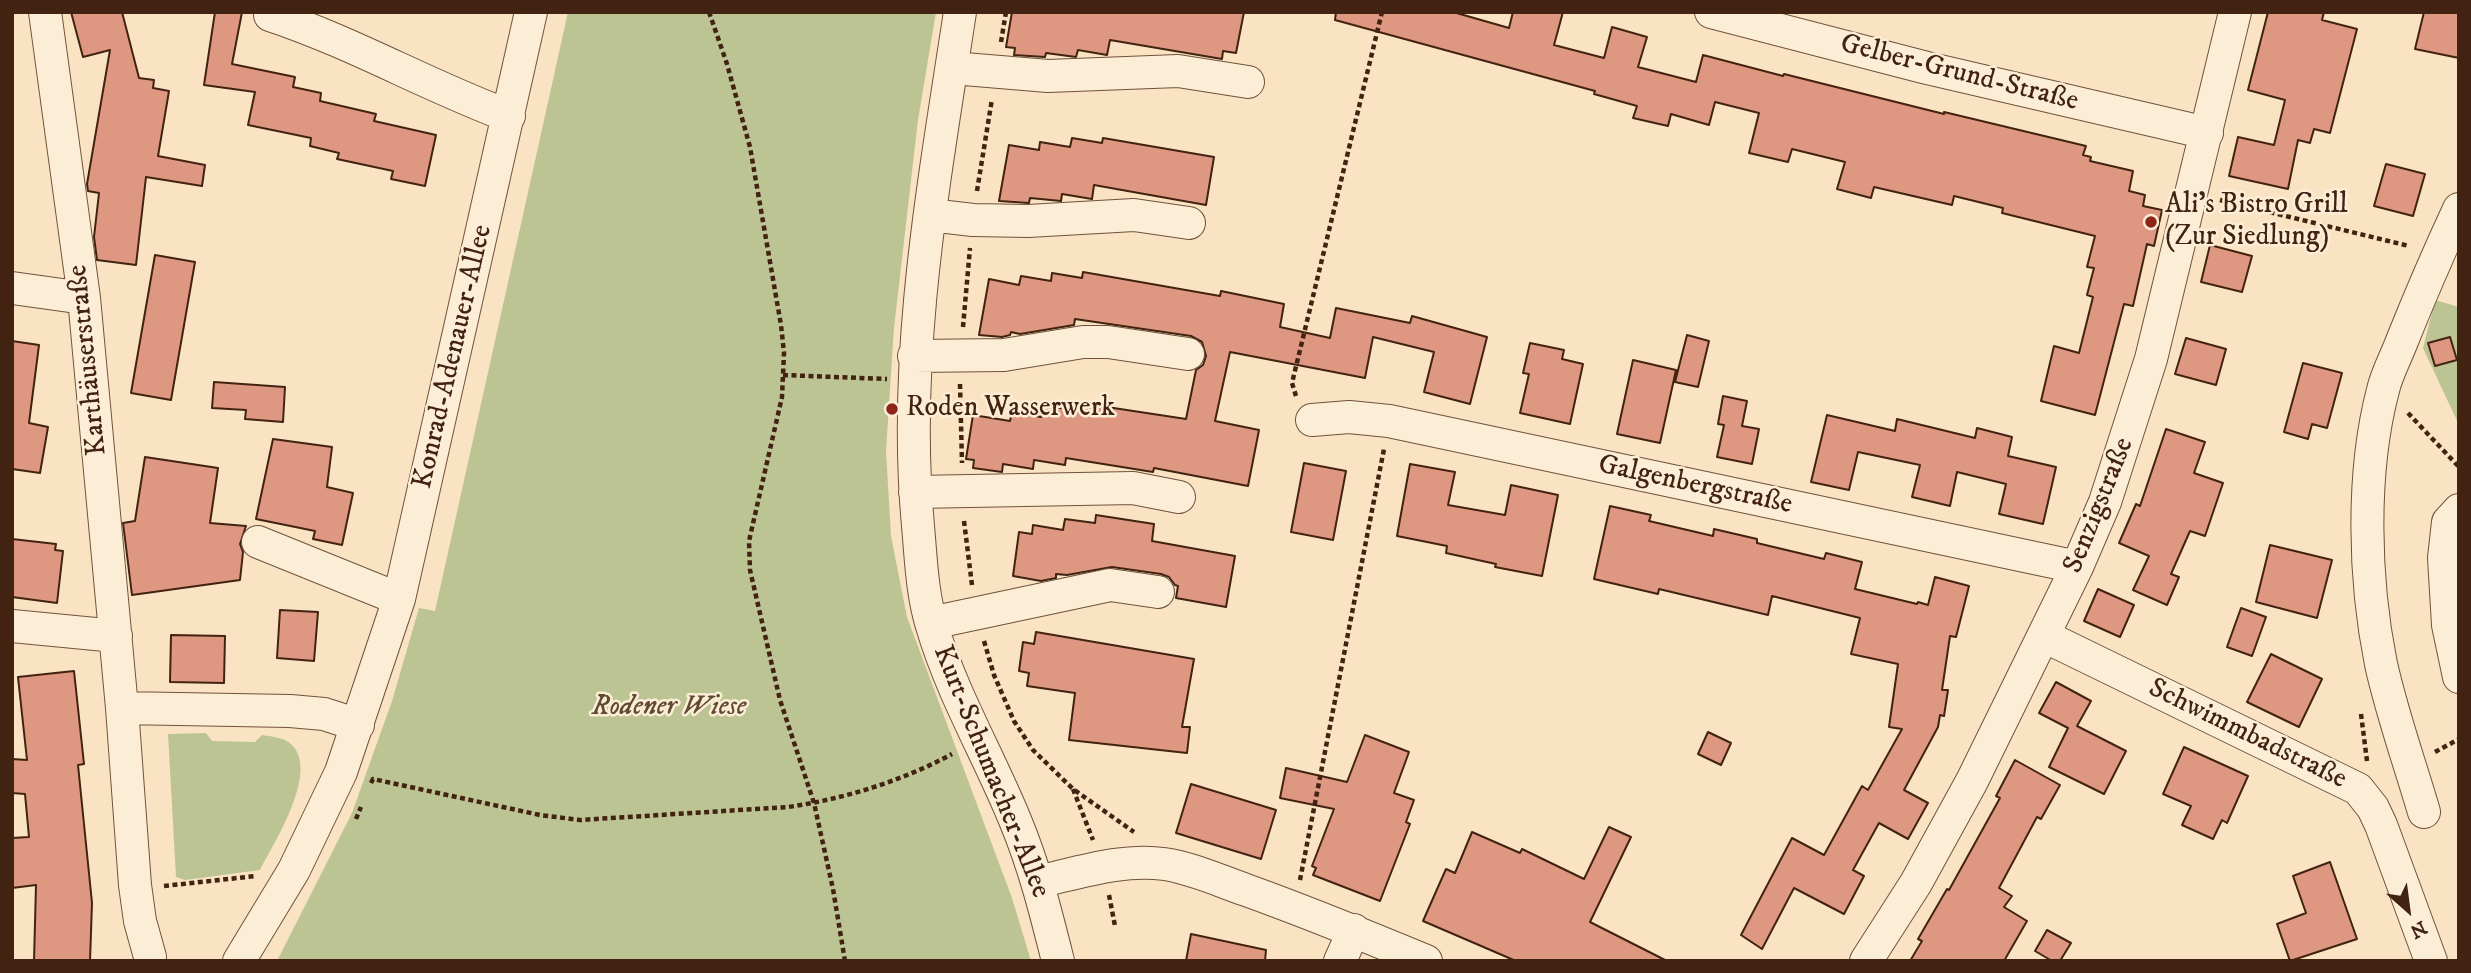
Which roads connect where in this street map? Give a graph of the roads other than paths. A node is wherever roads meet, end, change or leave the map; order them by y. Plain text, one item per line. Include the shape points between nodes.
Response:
1 (45, 12) edge
2 (531, 12) edge
3 (960, 12) edge
4 (1711, 12) edge
5 (2235, 12) edge
6 (270, 15) dead end
7 (952, 68) junction
8 (1248, 82) dead end
9 (509, 116) junction
10 (2207, 132) junction
11 (2459, 209) edge
12 (930, 215) junction
13 (1189, 223) dead end
14 (12, 288) edge
15 (83, 298) junction
16 (1188, 354) dead end
17 (914, 356) junction
18 (1312, 420) road end
19 (915, 492) junction
20 (1179, 497) dead end
21 (2459, 510) edge
22 (258, 542) dead end
23 (2077, 567) junction
24 (1158, 592) dead end
25 (399, 599) junction
26 (931, 624) junction
27 (12, 626) edge
28 (116, 636) junction
29 (2043, 636) junction
30 (2459, 677) edge
31 (122, 708) junction
32 (358, 725) junction
33 (2424, 813) dead end
34 (1037, 882) junction
35 (1354, 930) junction
36 (150, 957) dead end
37 (239, 961) edge
38 (1058, 961) edge
39 (1339, 961) edge
40 (1426, 961) edge
41 (1866, 961) edge
42 (2431, 961) edge

1 - 15 street, Karthäuserstraße
2 - 9 street, Konrad-Adenauer-Allee
3 - 7 street, Kurt-Schumacher-Allee
4 - 10 street, Gelber-Grund-Straße via 1927,68
5 - 10 street, Senzigstraße
6 - 9 street via 309,27
7 - 8 street via 1048,76 1178,71
7 - 12 street, Kurt-Schumacher-Allee
9 - 25 street, Konrad-Adenauer-Allee
10 - 23 street, Senzigstraße via 2151,359 2105,502
11 - 33 street via 2384,387 2372,441 2368,494 2376,634
12 - 13 street via 1028,221 1134,215
12 - 17 street, Kurt-Schumacher-Allee
14 - 15 street
15 - 28 street, Karthäuserstraße
16 - 17 street via 1083,342 1004,355
17 - 19 street, Kurt-Schumacher-Allee
18 - 23 street, Galgenbergstraße via 1390,421
19 - 20 street via 1133,488
19 - 26 street, Kurt-Schumacher-Allee
21 - 30 street via 2448,522 2444,558 2448,625
22 - 25 street
23 - 29 street, Senzigstraße
24 - 26 street, Kurt-Schumacher-Allee via 1110,585
25 - 32 street, Konrad-Adenauer-Allee
26 - 34 street, Kurt-Schumacher-Allee via 976,740 1015,819
27 - 28 street
28 - 31 street, Karthäuserstraße
29 - 41 street, Senzigstraße via 1972,781 1916,883
29 - 42 street, Schwimmbadstraße via 2358,789 2381,825
31 - 32 street via 290,711 324,714
31 - 36 street, Karthäuserstraße via 135,889
32 - 37 street, Konrad-Adenauer-Allee via 294,870
34 - 35 street via 1103,867 1165,864
34 - 38 street, Kurt-Schumacher-Allee
35 - 39 street
35 - 40 street

